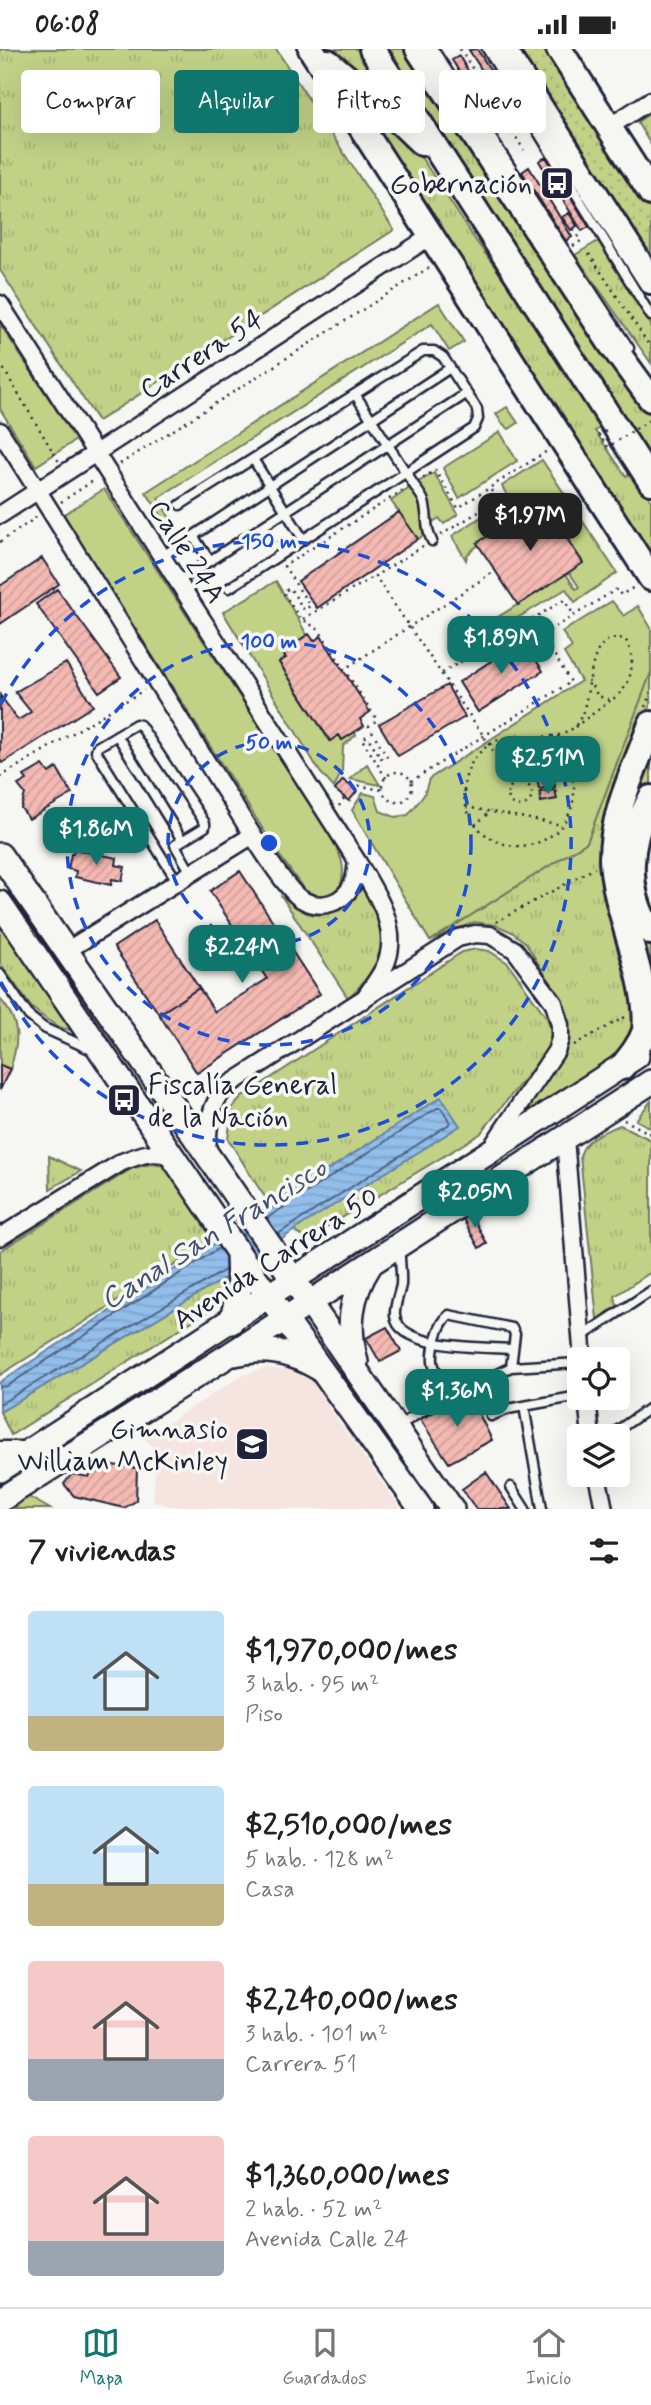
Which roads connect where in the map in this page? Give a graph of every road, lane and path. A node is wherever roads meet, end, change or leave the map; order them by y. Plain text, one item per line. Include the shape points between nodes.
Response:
1 (312, 49) edge
2 (372, 49) edge
3 (418, 49) edge
4 (433, 49) edge
5 (460, 49) edge
6 (487, 49) edge
7 (503, 49) edge
8 (559, 49) edge
9 (651, 100) edge
10 (609, 127) junction
11 (524, 150) dead end
12 (458, 182) junction
13 (651, 193) edge
14 (573, 229) dead end
15 (431, 236) junction
16 (576, 254) dead end
17 (589, 254) dead end
18 (445, 258) junction
19 (651, 282) edge
20 (0, 304) edge
21 (651, 316) edge
22 (651, 348) edge
23 (638, 361) dead end
24 (0, 363) edge
25 (450, 368) junction
26 (355, 394) junction
27 (466, 394) junction
28 (651, 400) edge
29 (651, 419) edge
30 (371, 420) junction
31 (0, 431) edge
32 (606, 431) dead end
33 (387, 445) junction
34 (553, 447) dead end
35 (93, 453) junction
36 (253, 459) junction
37 (65, 472) junction
38 (106, 473) junction
39 (405, 473) junction
40 (651, 482) edge
41 (413, 484) junction
42 (270, 486) junction
43 (37, 489) junction
44 (490, 489) junction
45 (180, 505) dead end
46 (49, 509) junction
47 (286, 512) junction
48 (0, 515) edge
49 (193, 536) junction
50 (303, 539) junction
51 (432, 541) junction
52 (0, 542) edge
53 (160, 557) junction
54 (209, 561) junction
55 (495, 571) dead end
56 (374, 576) junction
57 (651, 578) edge
58 (177, 582) junction
59 (229, 588) dead end
60 (628, 590) dead end
61 (574, 615) junction
62 (303, 619) junction
63 (409, 627) junction
64 (344, 669) junction
65 (441, 674) junction
66 (589, 681) junction
67 (156, 683) junction
68 (611, 700) junction
69 (651, 724) edge
70 (572, 729) junction
71 (117, 735) junction
72 (483, 735) junction
73 (558, 736) junction
74 (533, 737) junction
75 (651, 742) edge
76 (489, 744) junction
77 (564, 759) junction
78 (635, 770) junction
79 (0, 777) edge
80 (386, 778) junction
81 (411, 781) junction
82 (514, 785) junction
83 (353, 788) dead end
84 (382, 790) junction
85 (651, 798) edge
86 (466, 807) junction
87 (491, 811) junction
88 (553, 823) junction
89 (475, 825) junction
90 (563, 825) junction
91 (557, 831) junction
92 (253, 835) junction
93 (178, 843) junction
94 (160, 853) junction
95 (0, 855) edge
96 (612, 859) junction
97 (357, 861) junction
98 (184, 877) junction
99 (0, 903) edge
100 (651, 932) edge
101 (475, 934) junction
102 (66, 951) junction
103 (0, 974) edge
104 (363, 1000) junction
105 (647, 1005) junction
106 (651, 1046) edge
107 (104, 1055) junction
108 (552, 1057) junction
109 (622, 1067) junction
110 (651, 1082) edge
111 (605, 1112) junction
112 (651, 1134) edge
113 (565, 1138) junction
114 (207, 1154) junction
115 (174, 1156) junction
116 (486, 1156) junction
117 (0, 1237) edge
118 (400, 1244) junction
119 (340, 1249) junction
120 (274, 1251) junction
121 (371, 1263) junction
122 (246, 1278) junction
123 (294, 1280) junction
124 (651, 1291) edge
125 (270, 1297) junction
126 (310, 1303) junction
127 (285, 1319) junction
128 (231, 1322) junction
129 (581, 1337) junction
130 (436, 1344) junction
131 (582, 1347) edge
132 (512, 1349) junction
133 (229, 1355) junction
134 (567, 1364) edge
135 (511, 1367) junction
136 (323, 1371) junction
137 (362, 1378) junction
138 (453, 1395) junction
139 (567, 1398) edge
140 (524, 1406) junction
141 (651, 1408) edge
142 (491, 1416) dead end
143 (627, 1424) edge
144 (395, 1428) junction
145 (0, 1450) edge
146 (31, 1450) junction
147 (0, 1470) edge
148 (511, 1487) dead end
149 (599, 1487) edge
150 (0, 1500) edge
151 (421, 1509) edge
152 (452, 1509) edge
153 (525, 1509) edge
154 (542, 1509) edge
155 (604, 1509) edge

1 - 12 main road via 399,121
1 - 15 main road
2 - 12 main road
3 - 28 main road
4 - 23 lane
5 - 11 path
6 - 21 lane
7 - 19 main road
8 - 10 main road
9 - 10 street
10 - 13 main road
12 - 40 main road
14 - 16 path via 581,241 572,247
15 - 18 main road
15 - 35 street, Carrera 54
17 - 22 path
18 - 38 path
18 - 57 main road
20 - 35 street, Calle 24A
24 - 37 path
25 - 26 lane via 439,353 423,351
25 - 27 lane
25 - 30 lane
26 - 30 lane
26 - 36 lane
27 - 33 lane
27 - 39 lane via 478,414 477,424
29 - 32 path, bridge via 608,447 599,435
30 - 33 lane
30 - 42 lane
31 - 43 street
33 - 39 lane
33 - 47 lane
34 - 44 path
35 - 37 street, Carrera 54
35 - 38 street, Calle 24A
36 - 42 lane
36 - 45 lane
37 - 43 street, Carrera 54
38 - 46 path
38 - 53 street, Calle 24A
39 - 41 lane
39 - 50 lane
41 - 44 path via 435,470 458,508
41 - 51 lane via 425,503
41 - 62 path via 284,566 310,606 304,610 290,588 283,592
42 - 47 lane
42 - 49 lane
43 - 46 street
43 - 48 street, Carrera 54
44 - 51 path via 498,500
46 - 52 path
46 - 67 street
47 - 50 lane
47 - 54 lane
49 - 53 lane
49 - 54 lane
50 - 59 lane
51 - 56 path
53 - 58 street, Calle 24A
54 - 58 lane
55 - 63 path
56 - 62 path
56 - 63 path
58 - 97 street, Calle 24A
60 - 61 path via 621,595 617,589
61 - 65 path via 564,600
61 - 72 path via 542,635 571,681
62 - 64 path via 319,630
63 - 64 path
63 - 65 path
64 - 80 path via 377,720 369,726 387,756 382,759 367,736 362,740
65 - 72 path
66 - 68 path via 598,696
66 - 68 path via 592,660 605,642 625,639 630,648 630,675
66 - 70 path via 589,696
67 - 79 path
67 - 92 street
68 - 70 path
69 - 78 main road
70 - 73 path
71 - 93 lane
71 - 93 lane via 139,725 205,823
71 - 94 lane via 96,751
72 - 76 path
72 - 81 path
73 - 74 path
73 - 77 path
74 - 76 path via 503,738
74 - 77 path via 551,745
75 - 78 main road
76 - 82 path
76 - 86 path via 466,774
77 - 90 path via 575,794
78 - 96 main road via 619,813
80 - 81 path via 400,773
80 - 84 path
81 - 84 path via 410,796 401,802 391,801
82 - 82 path via 510,801 527,804 530,788 524,783
83 - 84 path
85 - 100 main road via 638,827 631,862 638,906
86 - 87 path
86 - 89 path
87 - 88 path
87 - 89 path
88 - 90 path
88 - 91 path
89 - 91 path via 491,839 509,846 528,846
90 - 91 path
92 - 97 street via 291,890 314,905 331,904 347,894
92 - 98 street
93 - 94 lane
93 - 98 lane
94 - 98 lane
95 - 102 main road
96 - 101 path
96 - 105 main road
97 - 104 street, Calle 24A via 384,908 389,937 385,966
98 - 102 street
99 - 107 main road
101 - 104 street via 458,938
101 - 108 street via 490,935 515,950 554,1003 560,1038
102 - 114 main road
103 - 107 lane via 29,1016 44,1028
104 - 114 street via 226,1086 208,1123
105 - 108 path
105 - 109 main road via 641,1040
106 - 109 main road, Avenida Carrera 50
107 - 115 main road
108 - 116 street
109 - 116 main road, Avenida Carrera 50
110 - 111 main road, Avenida Carrera 50
111 - 112 path
111 - 113 main road, Avenida Carrera 50
113 - 118 main road, Avenida Carrera 50
113 - 129 street
114 - 120 main road
115 - 117 street via 158,1152 122,1162
115 - 122 main road via 232,1242
116 - 119 main road, Avenida Carrera 50
118 - 121 main road, Avenida Carrera 50
118 - 130 lane via 397,1325 409,1335
119 - 120 main road via 308,1258
119 - 123 main road, Avenida Carrera 50
120 - 123 main road
121 - 126 main road, Avenida Carrera 50
121 - 137 main road via 357,1287 350,1314 353,1351
122 - 125 main road
122 - 128 main road
123 - 125 main road, Avenida Carrera 50
123 - 126 main road
124 - 129 lane
125 - 127 main road
125 - 128 main road, Avenida Carrera 50
126 - 127 main road, Avenida Carrera 50
126 - 137 main road
127 - 133 main road, Avenida Carrera 50
127 - 136 main road
128 - 146 main road, Avenida Carrera 50
129 - 131 street
130 - 132 lane
130 - 132 lane via 449,1315 512,1328
130 - 138 lane via 434,1364
132 - 135 lane
133 - 136 main road via 282,1353
133 - 150 main road, Avenida Carrera 50
134 - 135 lane
135 - 138 lane
136 - 151 main road
137 - 144 main road
138 - 144 lane
139 - 140 lane
140 - 142 lane
140 - 154 lane
141 - 143 lane
144 - 152 main road
145 - 146 street
146 - 147 main road, Avenida Carrera 50
148 - 153 lane
149 - 155 street

